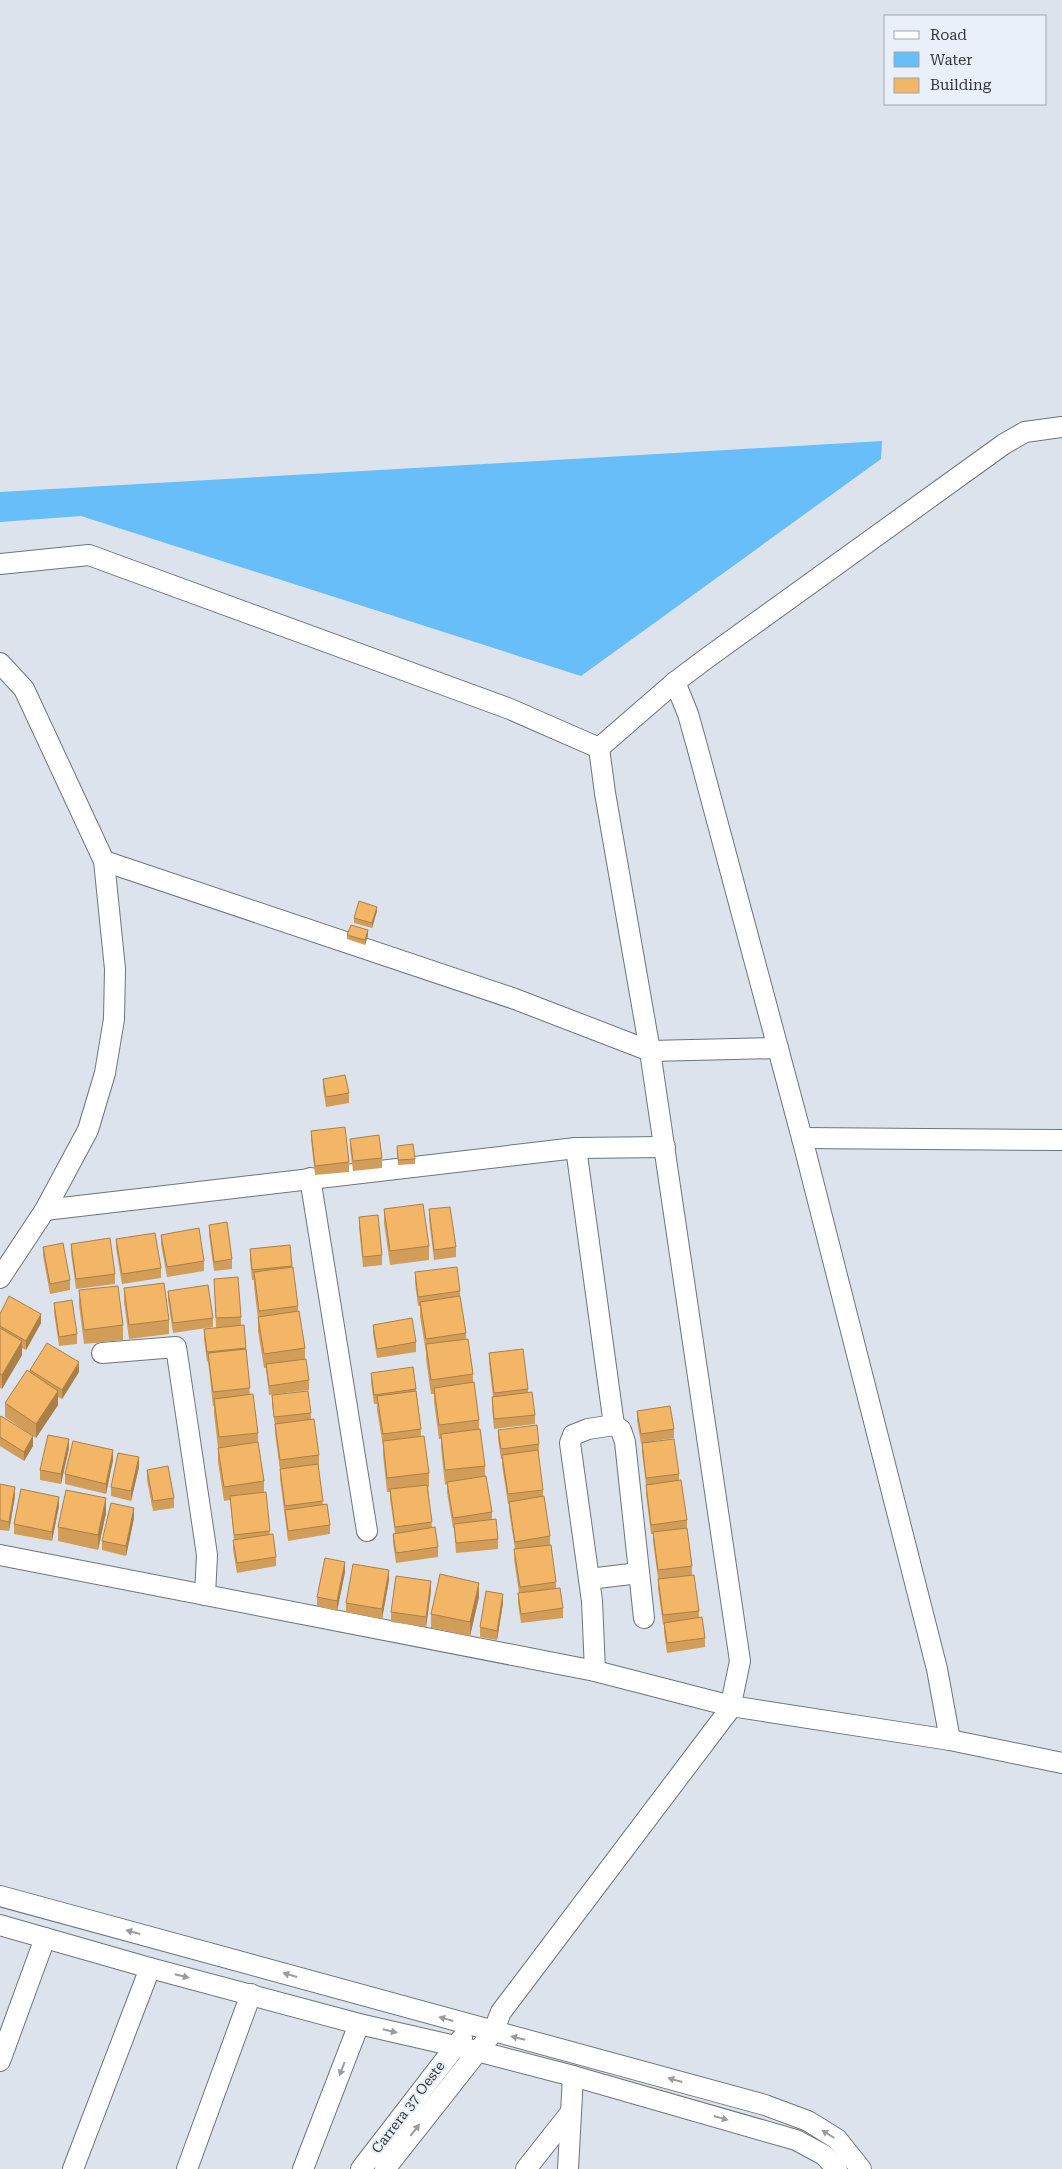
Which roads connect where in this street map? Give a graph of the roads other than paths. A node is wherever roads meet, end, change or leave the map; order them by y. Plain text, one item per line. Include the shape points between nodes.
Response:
1 (1062, 427) edge
2 (0, 564) edge
3 (0, 663) edge
4 (674, 682) junction
5 (599, 748) junction
6 (104, 861) junction
7 (778, 1048) junction
8 (650, 1051) junction
9 (802, 1138) junction
10 (1062, 1140) edge
11 (665, 1147) junction
12 (576, 1148) junction
13 (310, 1178) junction
14 (45, 1210) junction
15 (0, 1278) edge
16 (102, 1353) dead end
17 (614, 1426) junction
18 (367, 1531) dead end
19 (0, 1555) edge
20 (639, 1573) junction
21 (589, 1579) junction
22 (205, 1595) junction
23 (644, 1618) dead end
24 (595, 1671) junction
25 (731, 1706) junction
26 (950, 1740) junction
27 (1062, 1763) edge
28 (0, 1896) edge
29 (0, 1925) edge
30 (45, 1938) junction
31 (150, 1968) junction
32 (251, 1994) junction
33 (501, 2012) junction
34 (359, 2024) junction
35 (472, 2026) junction
36 (493, 2032) junction
37 (455, 2046) junction
38 (477, 2051) junction
39 (0, 2061) edge
40 (573, 2076) junction
41 (571, 2112) junction
42 (73, 2169) edge
43 (186, 2169) edge
44 (304, 2169) edge
45 (361, 2169) edge
46 (385, 2169) edge
47 (526, 2169) edge
48 (568, 2169) edge
49 (837, 2169) edge
50 (861, 2169) edge

1 - 4 street via 1025,432 1004,444
2 - 5 street via 89,555 510,709
3 - 6 street via 24,689
4 - 5 street
4 - 7 street via 692,730
5 - 8 street
6 - 8 street via 515,999
6 - 14 street via 115,969 114,1019 105,1073 88,1130
7 - 8 street
7 - 9 street
8 - 11 street
9 - 10 street
9 - 26 street via 937,1669
11 - 12 street
11 - 25 street via 740,1661
12 - 13 street
12 - 17 street
13 - 14 street
13 - 18 street
14 - 15 street
16 - 22 street via 176,1347 207,1555
17 - 20 street via 621,1430 625,1442
17 - 21 street via 588,1429 573,1435 570,1443
19 - 22 street
20 - 21 street
20 - 23 street
21 - 24 street
22 - 24 street
24 - 25 street
25 - 26 street
25 - 33 street
26 - 27 street
35 -> 28 street
29 - 30 street
30 - 31 street
30 - 39 street
31 -> 32 street
31 - 42 street
32 - 34 street
32 - 43 street
33 - 35 street
33 - 36 street, Carrera 37 Oeste
34 -> 37 street
34 -> 44 street
35 - 36 street
35 - 37 street, Carrera 37 Oeste
36 - 38 street, Carrera 37 Oeste
50 -> 36 street via 837,2139 808,2121 756,2103
37 - 38 street
37 - 45 street, Carrera 37 Oeste
38 - 40 street
46 -> 38 street, Carrera 37 Oeste
40 - 41 street
40 -> 49 street via 796,2140 824,2155
41 - 47 street
41 - 48 street

